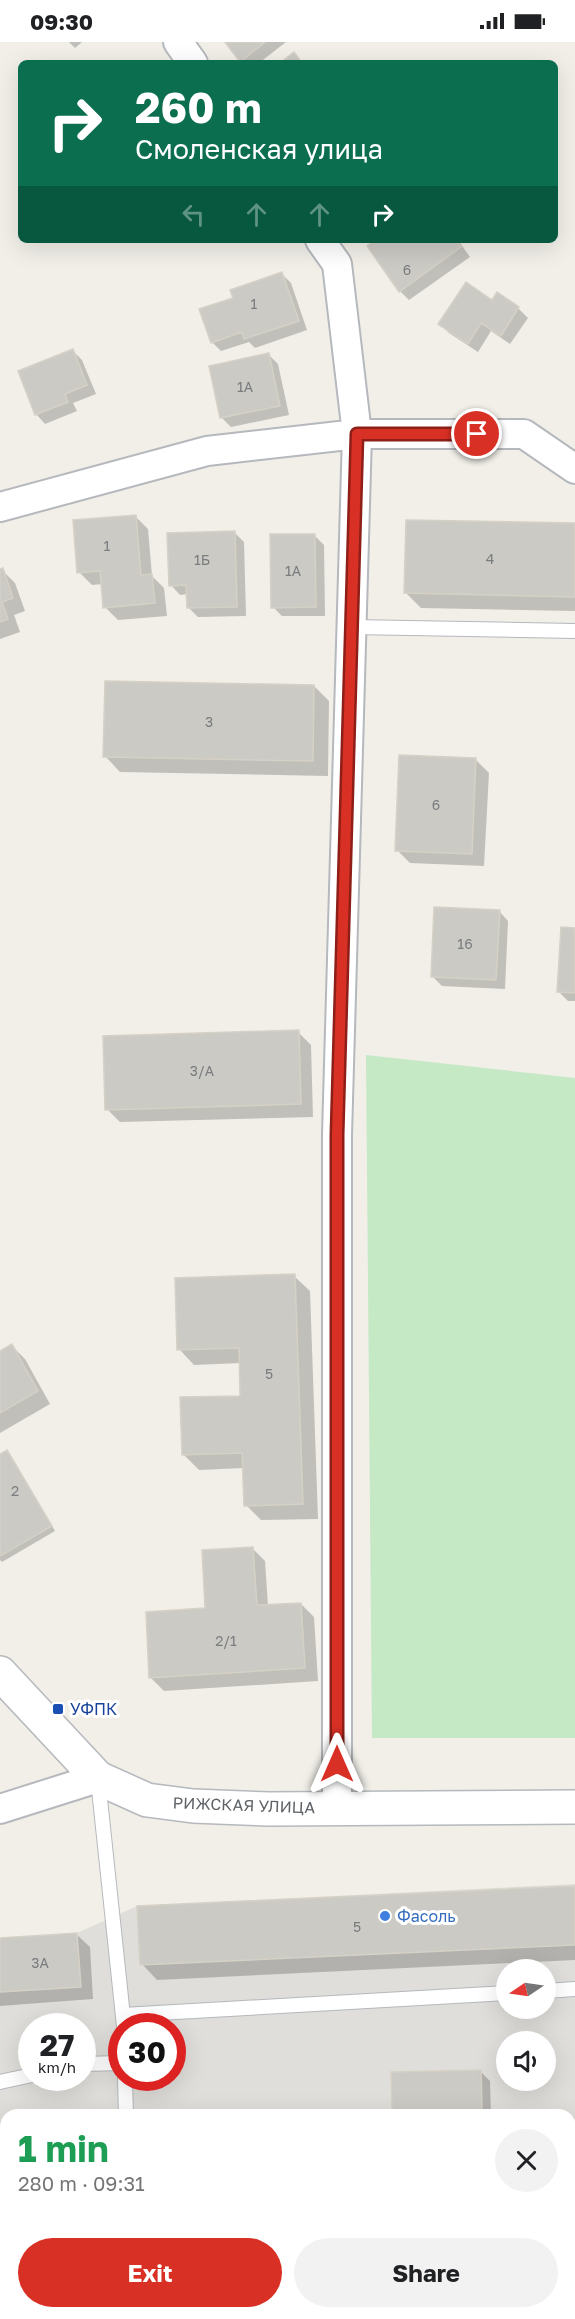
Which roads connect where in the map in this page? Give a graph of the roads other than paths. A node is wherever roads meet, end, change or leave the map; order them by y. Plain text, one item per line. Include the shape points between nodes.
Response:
1 (178, 42) edge
2 (191, 60) edge
3 (322, 243) edge
4 (357, 434) junction
5 (575, 469) edge
6 (0, 507) edge
7 (352, 627) junction
8 (575, 631) edge
9 (0, 1673) edge
10 (98, 1778) junction
11 (575, 1807) edge
12 (337, 1808) junction
13 (0, 1809) edge
14 (575, 1989) edge
15 (556, 1990) edge
16 (496, 1994) edge
17 (122, 2013) edge
18 (186, 2016) edge
19 (18, 2078) edge
20 (0, 2082) edge
21 (125, 2091) edge
22 (126, 2109) edge

1 - 2 street
3 - 4 street via 337,264
4 - 5 street via 524,434
4 - 6 street via 207,451
4 - 7 street
7 - 8 lane
7 - 12 street via 337,1135
9 - 10 street
10 - 12 street, РИЖСКАЯ УЛИЦА via 147,1800 194,1806
10 - 13 street
10 - 17 lane
11 - 12 street, РИЖСКАЯ УЛИЦА
14 - 15 lane
16 - 18 lane
19 - 20 lane
21 - 22 lane

